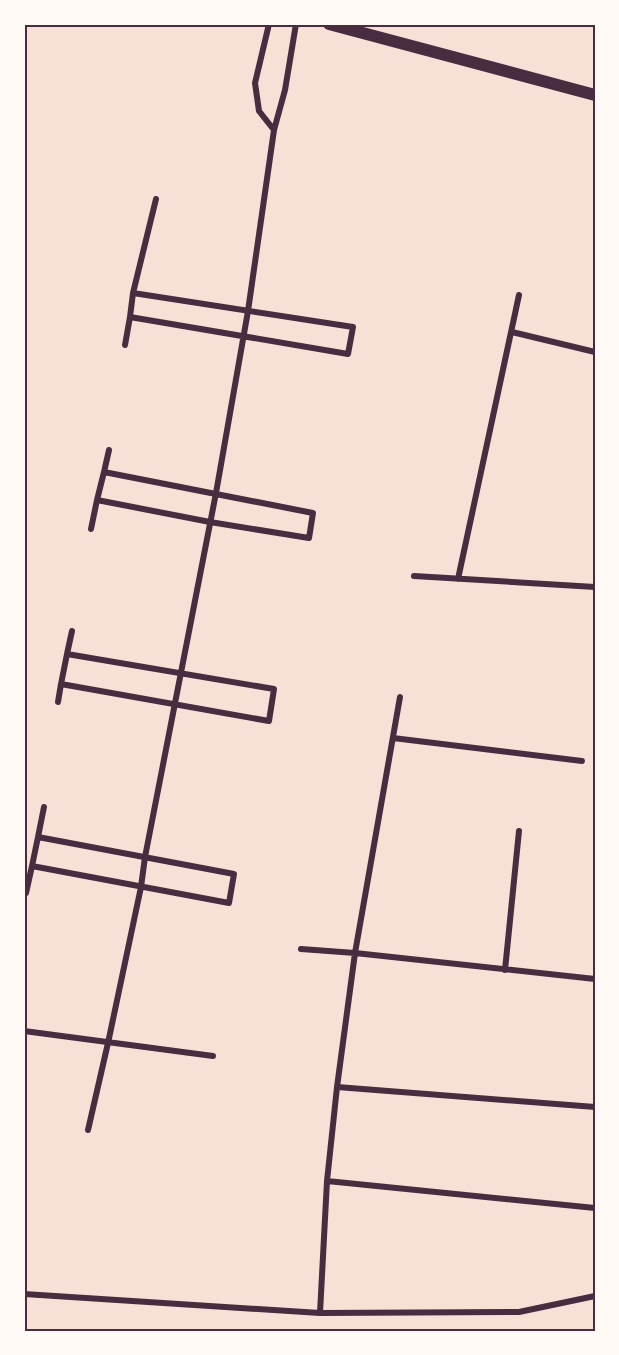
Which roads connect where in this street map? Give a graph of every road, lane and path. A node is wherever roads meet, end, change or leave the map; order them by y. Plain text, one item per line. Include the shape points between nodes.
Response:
1 (269, 24) edge
2 (296, 24) edge
3 (329, 24) edge
4 (595, 95) edge
5 (274, 130) junction
6 (156, 199) dead end
7 (133, 293) junction
8 (519, 295) dead end
9 (248, 311) junction
10 (130, 317) junction
11 (512, 332) junction
12 (244, 336) junction
13 (125, 345) dead end
14 (595, 352) edge
15 (109, 450) dead end
16 (104, 472) junction
17 (216, 493) junction
18 (97, 500) junction
19 (210, 522) junction
20 (92, 529) dead end
21 (414, 576) dead end
22 (458, 579) junction
23 (595, 587) edge
24 (72, 631) dead end
25 (67, 654) junction
26 (181, 673) junction
27 (61, 684) junction
28 (400, 697) dead end
29 (58, 702) dead end
30 (175, 704) junction
31 (393, 738) junction
32 (582, 761) dead end
33 (44, 807) dead end
34 (519, 831) dead end
35 (38, 837) junction
36 (145, 857) junction
37 (32, 866) junction
38 (141, 887) junction
39 (26, 893) dead end
40 (302, 950) dead end
41 (355, 953) junction
42 (505, 970) junction
43 (595, 979) edge
44 (24, 1031) edge
45 (108, 1043) junction
46 (213, 1056) dead end
47 (337, 1087) junction
48 (595, 1107) edge
49 (88, 1130) dead end
50 (327, 1181) junction
51 (595, 1208) edge
52 (24, 1294) edge
53 (595, 1296) edge
54 (320, 1313) junction

1 - 5 street via 255,83 259,111
2 - 5 street
3 - 4 main road
5 - 9 street
6 - 7 street
7 - 9 street
7 - 10 street
8 - 11 street
9 - 12 street
9 - 12 street via 353,327 348,354
10 - 12 street
10 - 13 street
11 - 14 street
11 - 22 street
12 - 17 street
15 - 16 street
16 - 17 street
16 - 18 street
17 - 19 street
17 - 19 street via 313,513 309,538
18 - 19 street
18 - 20 street
19 - 26 street
21 - 22 street
22 - 23 street
24 - 25 street
25 - 26 street
25 - 27 street
26 - 30 street
26 - 30 street via 274,689 269,721
27 - 29 street
27 - 30 street
28 - 31 street
30 - 36 street
31 - 32 street
31 - 41 street
33 - 35 street
34 - 42 street
35 - 36 street
35 - 37 street
36 - 38 street
36 - 38 street via 234,874 229,903
37 - 38 street
37 - 39 street
38 - 45 street
40 - 41 street
41 - 42 street
41 - 47 street
42 - 43 street
44 - 45 street
45 - 46 street
45 - 49 street
47 - 48 street
47 - 50 street
50 - 51 street
50 - 54 street
52 - 54 street
53 - 54 street via 519,1312

